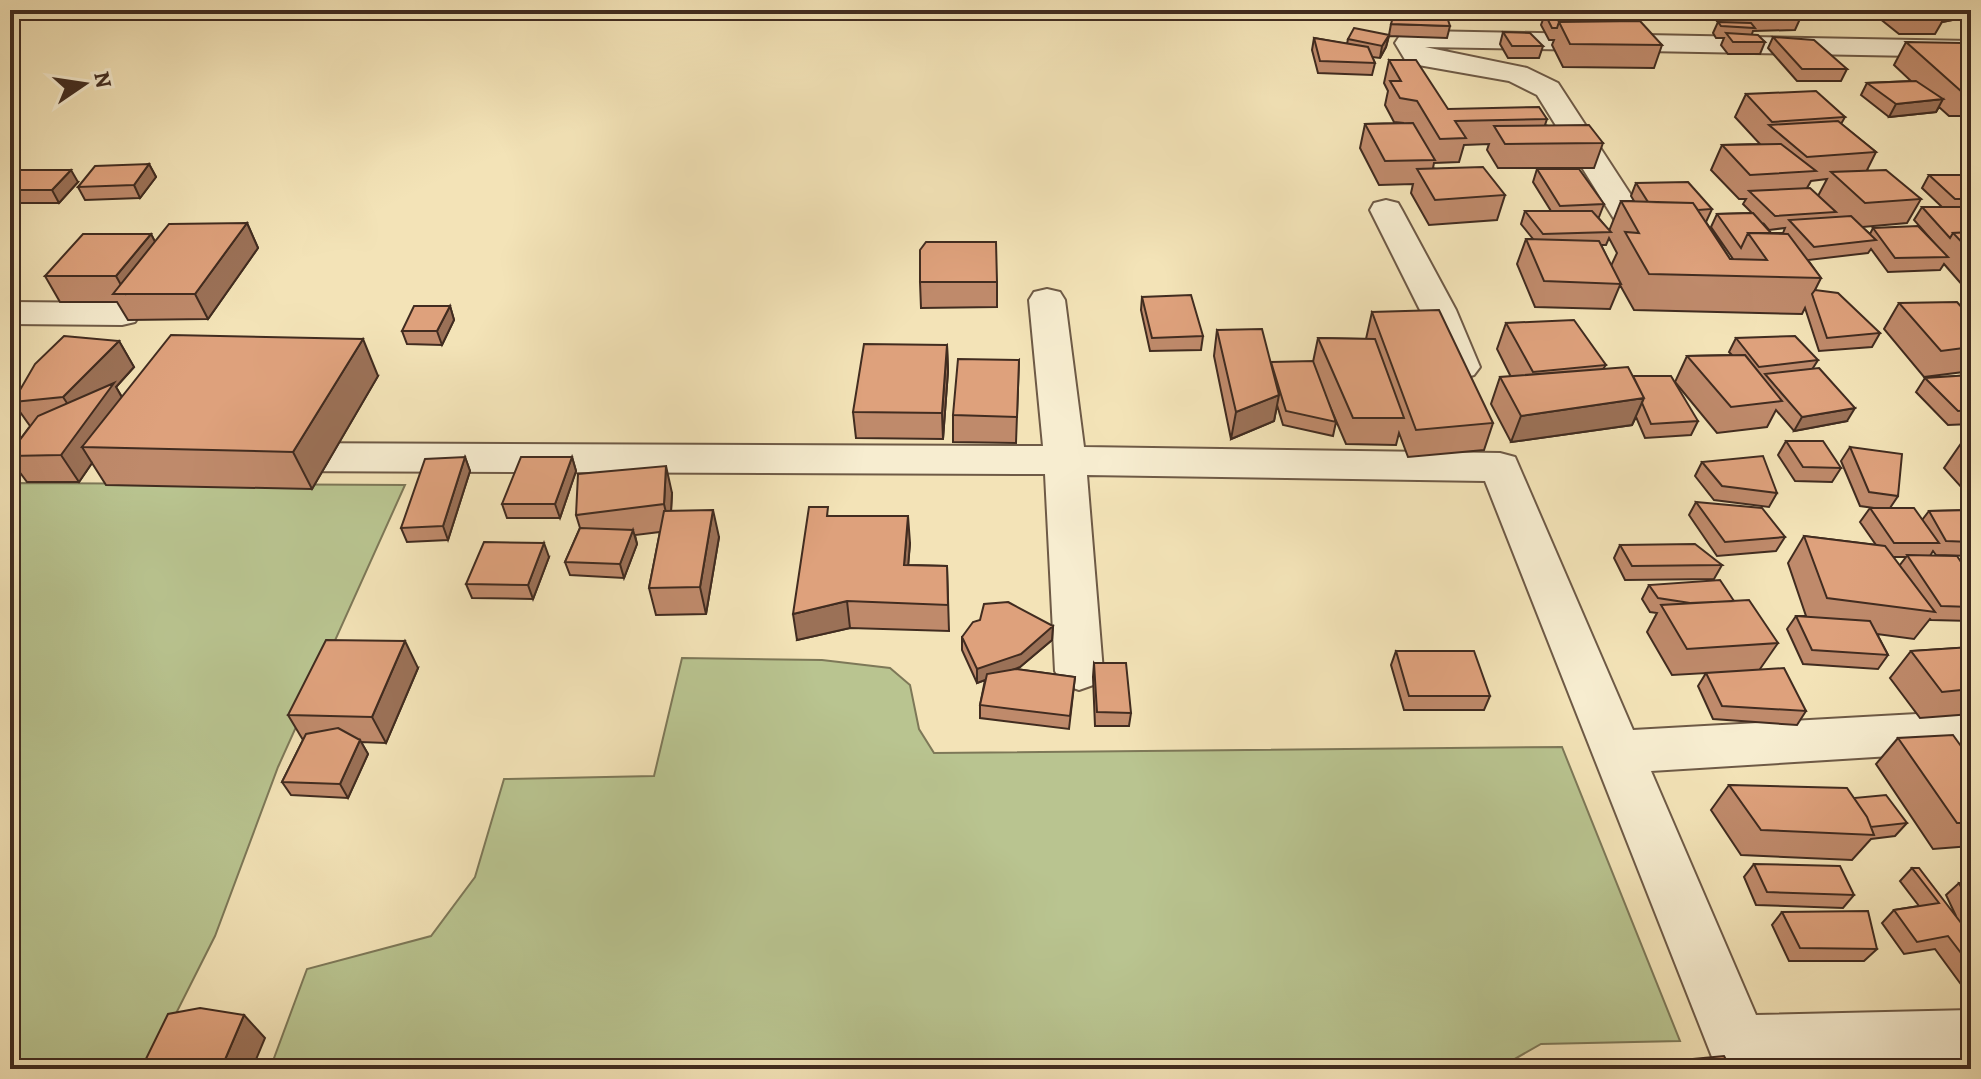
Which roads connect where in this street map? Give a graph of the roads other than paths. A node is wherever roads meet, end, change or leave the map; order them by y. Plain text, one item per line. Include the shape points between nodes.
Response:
1 (1971, 49) edge
2 (1386, 210) dead end
3 (1626, 212) edge
4 (1047, 300) dead end
5 (10, 313) edge
6 (122, 314) edge
7 (1472, 396) edge
8 (233, 457) edge
9 (1065, 460) junction
10 (1079, 671) dead end
11 (1971, 731) edge
12 (1619, 752) junction
13 (1971, 1040) edge
14 (1742, 1057) edge

1 - 3 street via 1707,41 1409,43 1417,57 1517,74 1548,89
2 - 7 street via 1438,310
4 - 9 street
5 - 6 street
8 - 9 street
9 - 10 street
9 - 12 street via 1494,453
11 - 12 street
12 - 14 street
13 - 14 street

